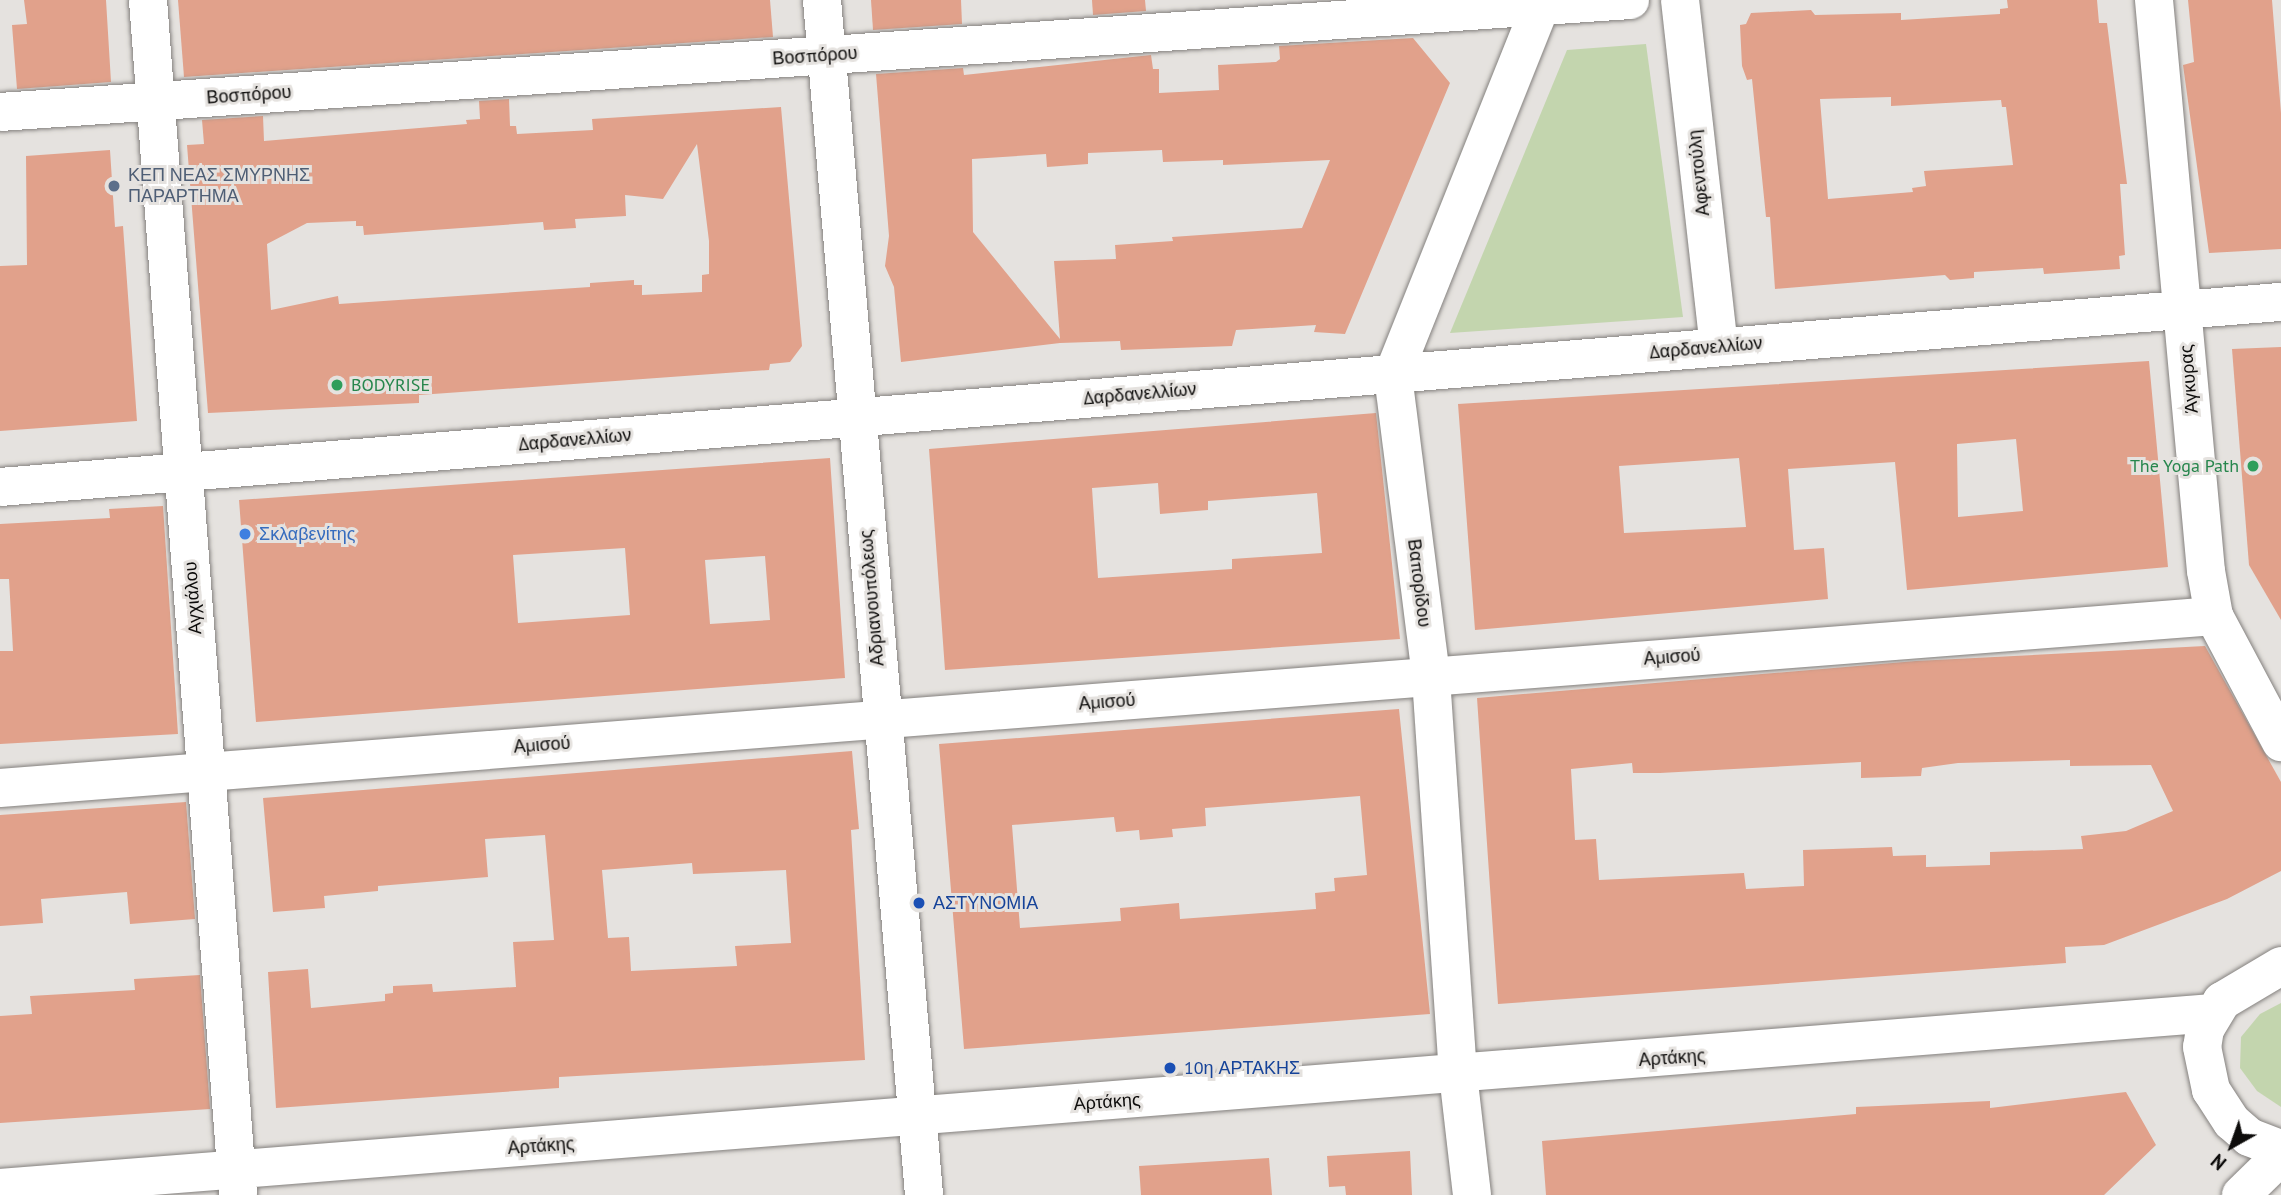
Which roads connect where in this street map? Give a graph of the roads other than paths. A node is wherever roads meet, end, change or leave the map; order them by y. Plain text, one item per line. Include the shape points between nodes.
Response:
1 (148, 0) edge
2 (822, 0) edge
3 (1630, 0) edge
4 (1680, 0) edge
5 (2154, 0) edge
6 (1541, 3) edge
7 (1219, 14) edge
8 (825, 55) junction
9 (156, 101) junction
10 (0, 112) edge
11 (2281, 302) edge
12 (2183, 309) junction
13 (1719, 347) junction
14 (1393, 375) junction
15 (856, 417) junction
16 (183, 472) junction
17 (0, 486) edge
18 (2214, 616) junction
19 (1431, 676) junction
20 (883, 719) junction
21 (2281, 742) edge
22 (206, 772) junction
23 (0, 788) edge
24 (2281, 966) edge
25 (2213, 1013) junction
26 (1458, 1074) junction
27 (917, 1116) junction
28 (2281, 1149) edge
29 (2281, 1156) edge
30 (237, 1182) edge
31 (0, 1188) edge
32 (924, 1195) edge
33 (1472, 1195) edge
34 (2241, 1195) edge

1 - 9 street, Αγχιάλου
2 - 8 street, Αδριανουπόλεως
3 - 6 street, Βοσπόρου
4 - 13 street, Αφεντούλη
5 - 12 street, Άγκυρας
6 - 7 street, Βοσπόρου
6 - 14 street, Βαπορίδου
7 - 8 street, Βοσπόρου
8 - 9 street, Βοσπόρου
8 - 15 street, Αδριανουπόλεως
9 - 10 street, Βοσπόρου
9 - 16 street, Αγχιάλου
11 - 12 street, Δαρδανελλίων
12 - 13 street, Δαρδανελλίων
12 - 18 street, Άγκυρας
13 - 14 street, Δαρδανελλίων
14 - 15 street, Δαρδανελλίων
14 - 19 street, Βαπορίδου
15 - 16 street, Δαρδανελλίων
15 - 20 street, Αδριανουπόλεως
16 - 17 street, Δαρδανελλίων
16 - 22 street, Αγχιάλου
18 - 19 street, Αμισού
18 - 21 street, Άγκυρας
19 - 20 street, Αμισού
19 - 26 street, Βαπορίδου
20 - 22 street, Αμισού
20 - 27 street, Αδριανουπόλεως
22 - 23 street, Αμισού
22 - 30 street, Αγχιάλου
24 - 25 street via 2245,985
25 - 26 street, Αρτάκης
25 - 28 street via 2202,1047 2211,1090 2232,1122 2249,1137
26 - 27 street, Αρτάκης
26 - 33 street, Βαπορίδου
27 - 30 street, Αρτάκης
27 - 32 street, Αδριανουπόλεως
29 - 34 street
30 - 31 street, Αρτάκης

